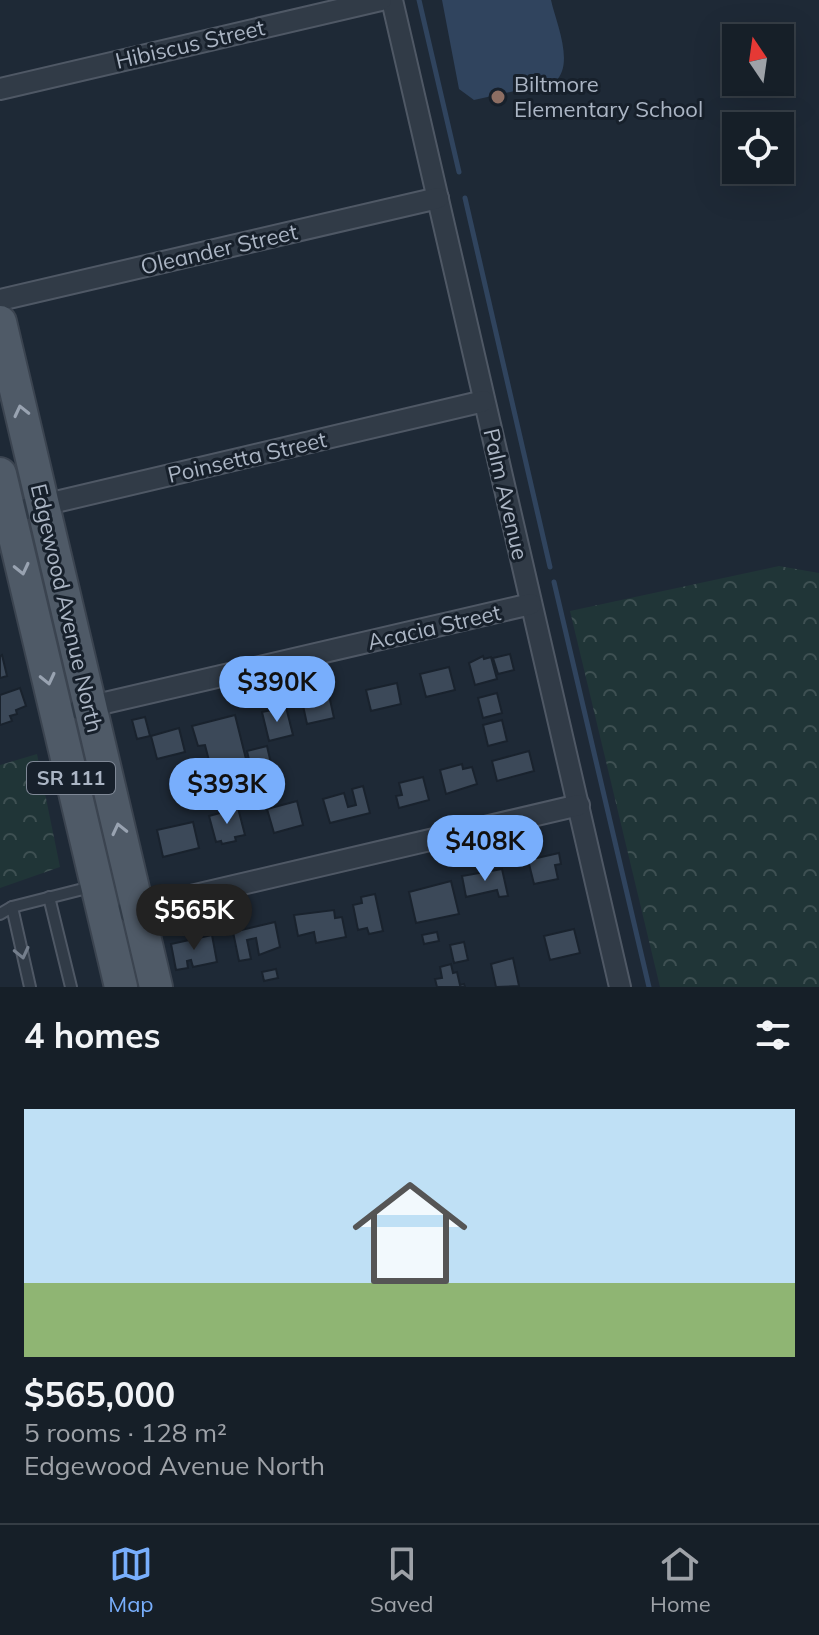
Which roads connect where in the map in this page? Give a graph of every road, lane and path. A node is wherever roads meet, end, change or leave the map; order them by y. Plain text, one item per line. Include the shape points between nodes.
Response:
1 (381, 0) edge
2 (392, 0) edge
3 (0, 89) edge
4 (438, 198) junction
5 (0, 300) edge
6 (0, 322) edge
7 (484, 401) junction
8 (3, 494) edge
9 (41, 496) junction
10 (531, 604) junction
11 (90, 707) junction
12 (56, 714) junction
13 (579, 805) junction
14 (97, 885) junction
15 (49, 897) junction
16 (12, 907) junction
17 (138, 909) junction
18 (0, 914) edge
19 (104, 917) junction
20 (30, 987) edge
21 (71, 987) edge
22 (121, 987) edge
23 (156, 987) edge
24 (620, 987) edge

1 - 3 street, Hibiscus Street
2 - 4 street, Palm Avenue
4 - 5 street, Oleander Street
4 - 7 street, Palm Avenue
9 -> 6 main road, Edgewood Avenue North / SR 111
7 - 9 street, Poinsetta Street
7 - 10 street, Palm Avenue
8 - 9 street, Poinsetta Street
8 -> 12 main road, Edgewood Avenue North / SR 111
9 - 11 main road, Edgewood Avenue North / SR 111
10 - 11 street, Acacia Street
10 - 13 street, Palm Avenue
11 - 12 street, Acacia Street
17 -> 11 main road, Edgewood Avenue North / SR 111
12 - 14 main road, Edgewood Avenue North / SR 111
13 - 17 street
13 - 24 street, Palm Avenue
14 - 15 lane
14 - 19 main road, Edgewood Avenue North / SR 111
15 - 16 lane
15 - 21 lane
16 - 18 lane
16 -> 20 lane
17 - 19 street
17 - 23 main road, Edgewood Avenue North / SR 111
19 - 22 main road, Edgewood Avenue North / SR 111

